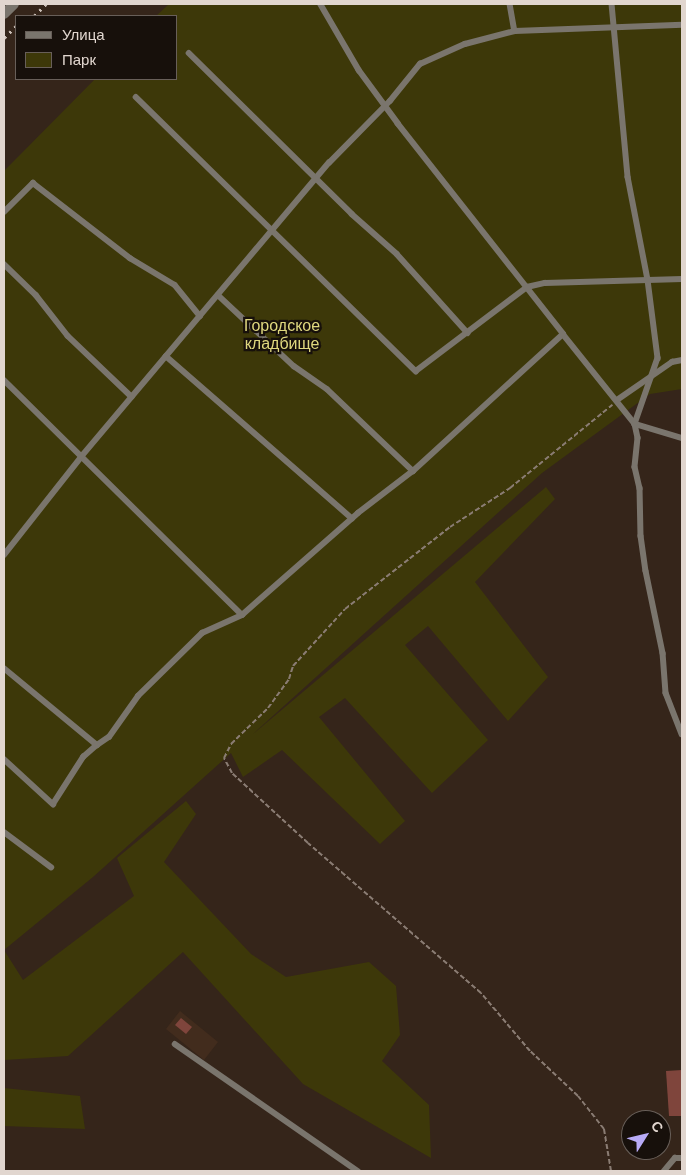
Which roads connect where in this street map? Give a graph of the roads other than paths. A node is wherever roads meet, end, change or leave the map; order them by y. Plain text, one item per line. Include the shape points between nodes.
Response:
1 (14, 4) edge
2 (320, 4) edge
3 (510, 4) edge
4 (612, 4) edge
5 (4, 14) edge
6 (682, 25) edge
7 (614, 27) junction
8 (515, 31) junction
9 (189, 53) dead end
10 (136, 96) dead end
11 (385, 106) junction
12 (316, 179) junction
13 (4, 212) edge
14 (272, 231) junction
15 (4, 264) edge
16 (682, 279) edge
17 (648, 280) junction
18 (527, 287) junction
19 (218, 295) junction
20 (200, 316) junction
21 (468, 333) junction
22 (563, 334) junction
23 (166, 356) junction
24 (682, 360) edge
25 (652, 376) junction
26 (4, 380) edge
27 (132, 397) junction
28 (617, 400) junction
29 (636, 424) junction
30 (682, 438) edge
31 (81, 456) junction
32 (412, 472) junction
33 (352, 518) junction
34 (4, 555) edge
35 (242, 615) junction
36 (4, 668) edge
37 (682, 734) edge
38 (97, 745) junction
39 (4, 759) edge
40 (4, 832) edge
41 (51, 867) dead end
42 (175, 1044) dead end
43 (682, 1158) edge
44 (358, 1171) edge
45 (664, 1171) edge

1 - 5 street
2 - 11 lane via 359,71
3 - 8 lane
4 - 7 lane
6 - 7 lane
7 - 8 lane
7 - 17 lane via 628,177
8 - 11 lane via 465,44 420,64
9 - 12 lane
10 - 14 lane
11 - 12 lane
11 - 18 lane
12 - 14 lane
12 - 21 lane via 397,254
13 - 20 lane via 33,183 130,258 175,284
14 - 19 lane
14 - 21 lane via 416,371
15 - 27 lane via 36,295 68,336
16 - 17 lane
17 - 18 lane via 545,283
17 - 25 lane via 658,358
18 - 21 lane
18 - 22 lane
19 - 20 lane
19 - 32 lane via 294,366 333,394
20 - 23 lane
22 - 28 lane
22 - 32 lane
23 - 27 lane
23 - 33 lane
24 - 25 lane via 672,362
25 - 28 lane
25 - 29 lane
26 - 31 lane
27 - 31 lane
28 - 29 lane
29 - 30 lane
29 - 37 lane via 635,467 640,488 646,571 663,654 666,693
31 - 34 lane
31 - 35 lane
32 - 33 lane
33 - 35 lane
35 - 38 lane via 202,633 138,696 109,736
36 - 38 lane
38 - 39 lane via 83,757 53,804
40 - 41 lane
42 - 44 lane
43 - 45 lane via 675,1158

